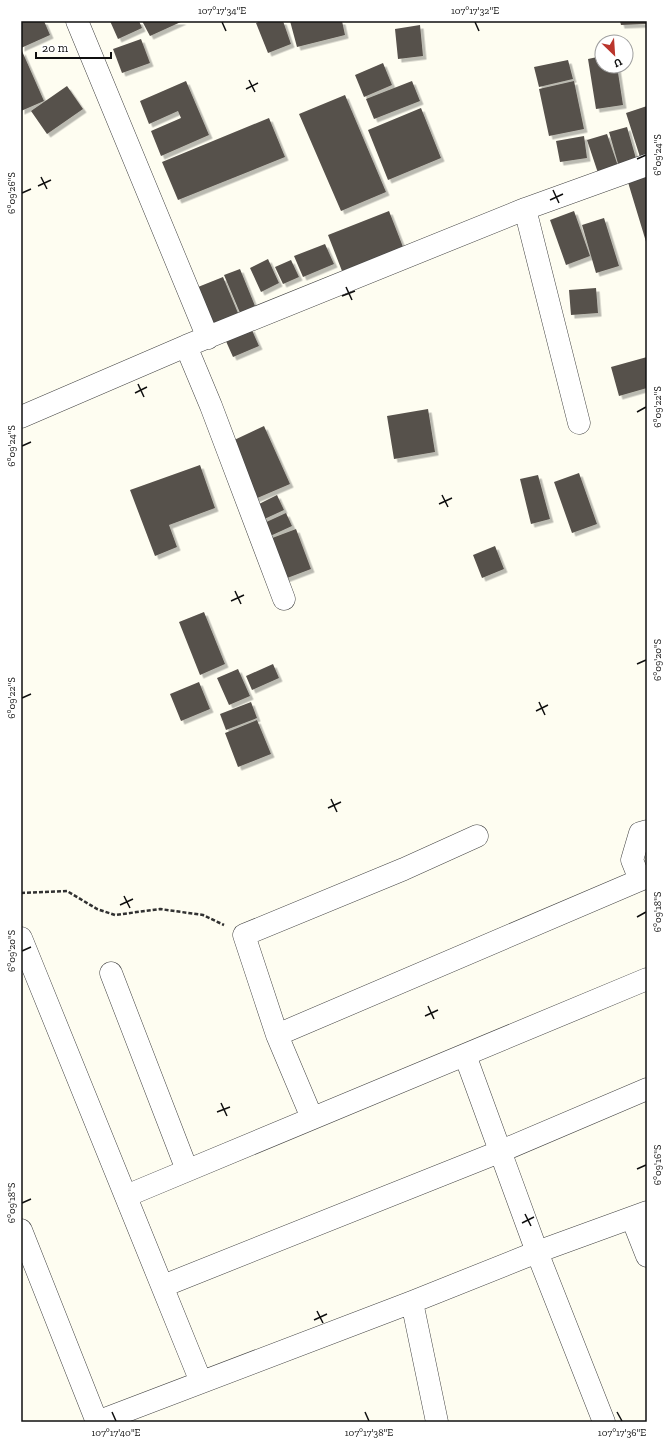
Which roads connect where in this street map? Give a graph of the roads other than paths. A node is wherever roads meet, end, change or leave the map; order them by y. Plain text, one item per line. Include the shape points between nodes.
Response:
1 (77, 21) edge
2 (647, 165) edge
3 (525, 209) junction
4 (208, 338) junction
5 (186, 346) junction
6 (21, 418) edge
7 (579, 423) dead end
8 (284, 599) dead end
9 (647, 831) edge
10 (477, 836) dead end
11 (644, 878) edge
12 (21, 938) edge
13 (111, 973) dead end
14 (647, 979) edge
15 (277, 1035) junction
16 (465, 1055) junction
17 (647, 1089) edge
18 (312, 1118) junction
19 (499, 1152) junction
20 (187, 1170) junction
21 (126, 1196) junction
22 (640, 1215) edge
23 (21, 1230) edge
24 (537, 1252) junction
25 (647, 1256) edge
26 (163, 1286) junction
27 (412, 1302) junction
28 (201, 1382) junction
29 (97, 1422) edge
30 (437, 1422) edge
31 (604, 1422) edge

1 - 4 street
2 - 3 street
3 - 4 street
3 - 7 street
4 - 5 street
5 - 6 street
5 - 8 street
9 - 11 street via 640,833 632,860
10 - 15 street via 244,935
11 - 15 street
12 - 21 street
13 - 20 street
14 - 16 street
15 - 18 street
16 - 18 street
16 - 19 street
17 - 19 street
18 - 20 street
19 - 24 street
19 - 26 street
20 - 21 street
21 - 26 street
22 - 24 street
22 - 25 street
23 - 29 street
24 - 27 street
24 - 31 street
26 - 28 street
27 - 28 street
27 - 30 street
28 - 29 street

